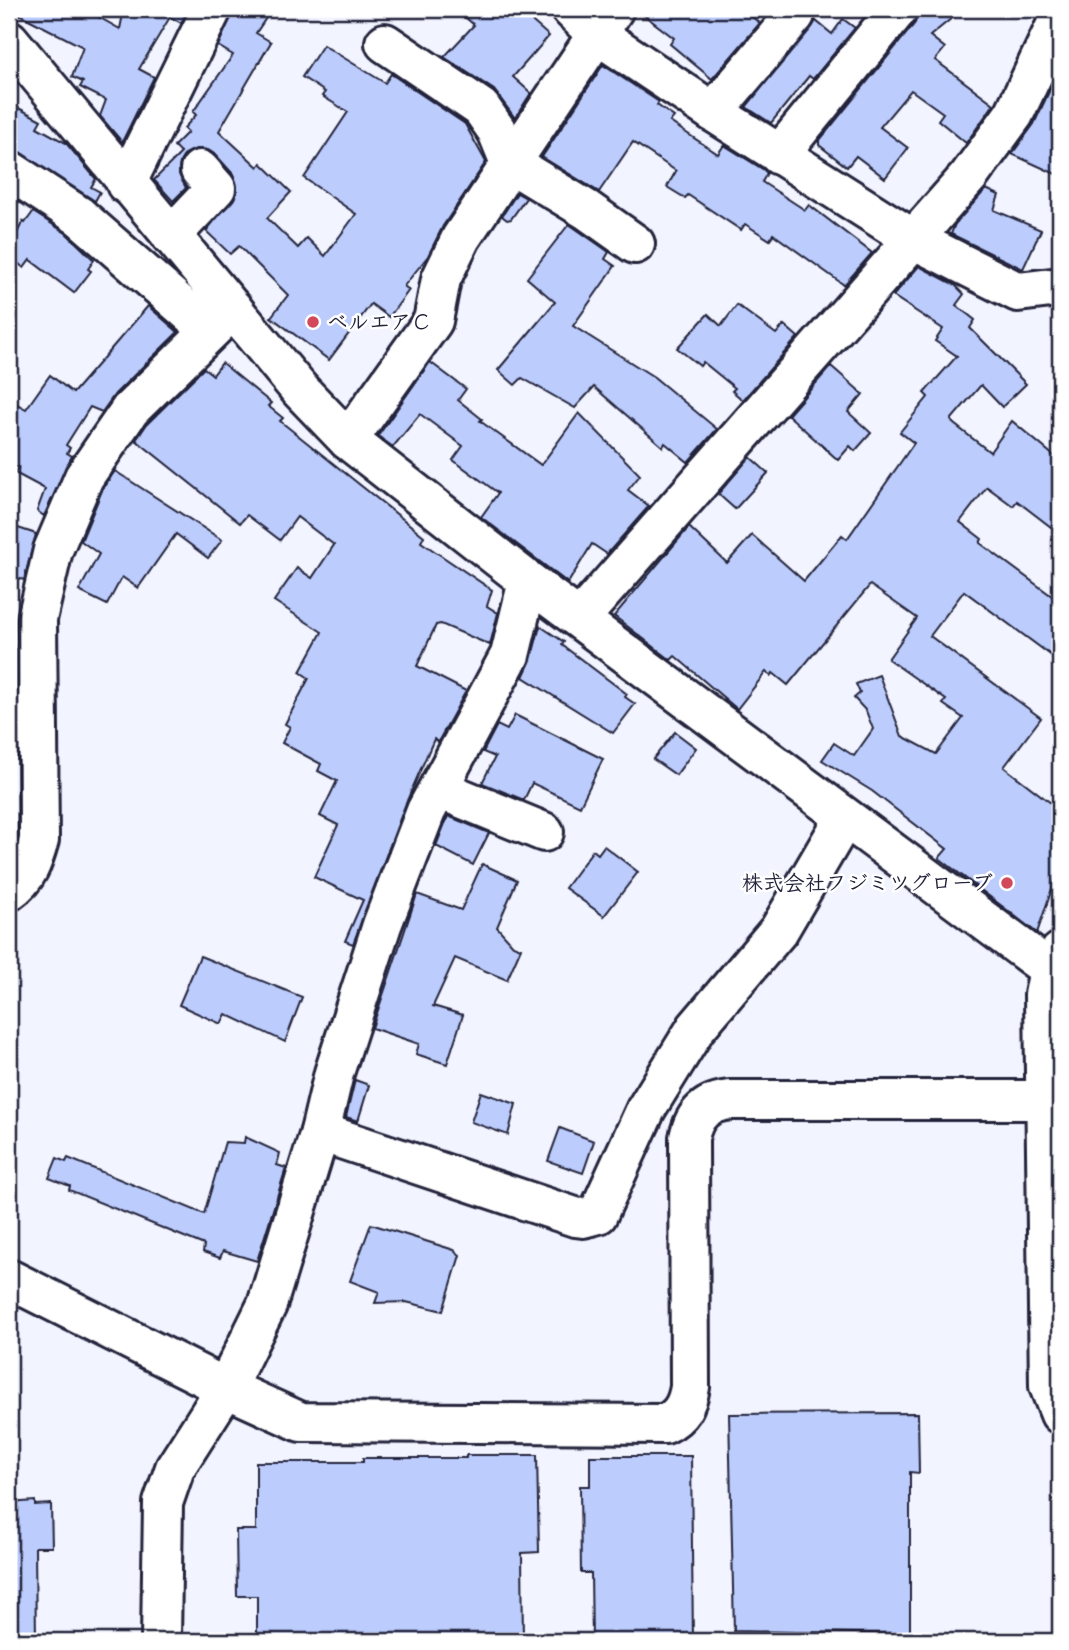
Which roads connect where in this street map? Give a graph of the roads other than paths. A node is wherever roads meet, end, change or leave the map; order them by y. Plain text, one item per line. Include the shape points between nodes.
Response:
1 (212, 9) edge
2 (789, 9) edge
3 (898, 9) edge
4 (593, 17) edge
5 (1060, 17) edge
6 (9, 40) edge
7 (385, 43) dead end
8 (713, 112) junction
9 (779, 155) junction
10 (510, 163) junction
11 (9, 170) edge
12 (200, 170) dead end
13 (127, 184) junction
14 (171, 236) junction
15 (913, 239) junction
16 (635, 244) dead end
17 (1060, 288) edge
18 (221, 319) junction
19 (348, 440) junction
20 (528, 581) junction
21 (580, 618) junction
22 (439, 789) junction
23 (844, 819) junction
24 (544, 832) dead end
25 (9, 891) edge
26 (1057, 966) edge
27 (1046, 1100) junction
28 (320, 1132) junction
29 (9, 1279) edge
30 (226, 1388) junction
31 (1060, 1415) edge
32 (161, 1641) edge

1 - 13 street
2 - 8 street via 795,15
3 - 9 street
4 - 8 street
4 - 10 street
5 - 15 street via 1014,114 969,176
6 - 13 street
7 - 10 street via 481,108
8 - 9 street
9 - 15 street
10 - 16 street
10 - 19 street via 461,238 441,279 433,321
11 - 18 street
12 - 14 street via 216,188
13 - 14 street
14 - 18 street
15 - 17 street via 1018,292
15 - 21 street
18 - 19 street
18 - 25 street via 130,411 84,477 53,550 37,619 39,840 32,865
19 - 20 street
20 - 21 street
20 - 22 street via 510,655
21 - 23 street
22 - 24 street
22 - 28 street via 426,811 378,937
23 - 26 street
23 - 28 street via 779,930 696,1028 646,1109 598,1214 575,1217
26 - 27 street via 1044,995
27 - 30 street via 731,1100 707,1106 698,1114 689,1138 688,1398 677,1418 665,1424 301,1422
27 - 31 street via 1049,1386
28 - 30 street via 267,1305
29 - 30 street
30 - 32 street via 175,1468 163,1503

